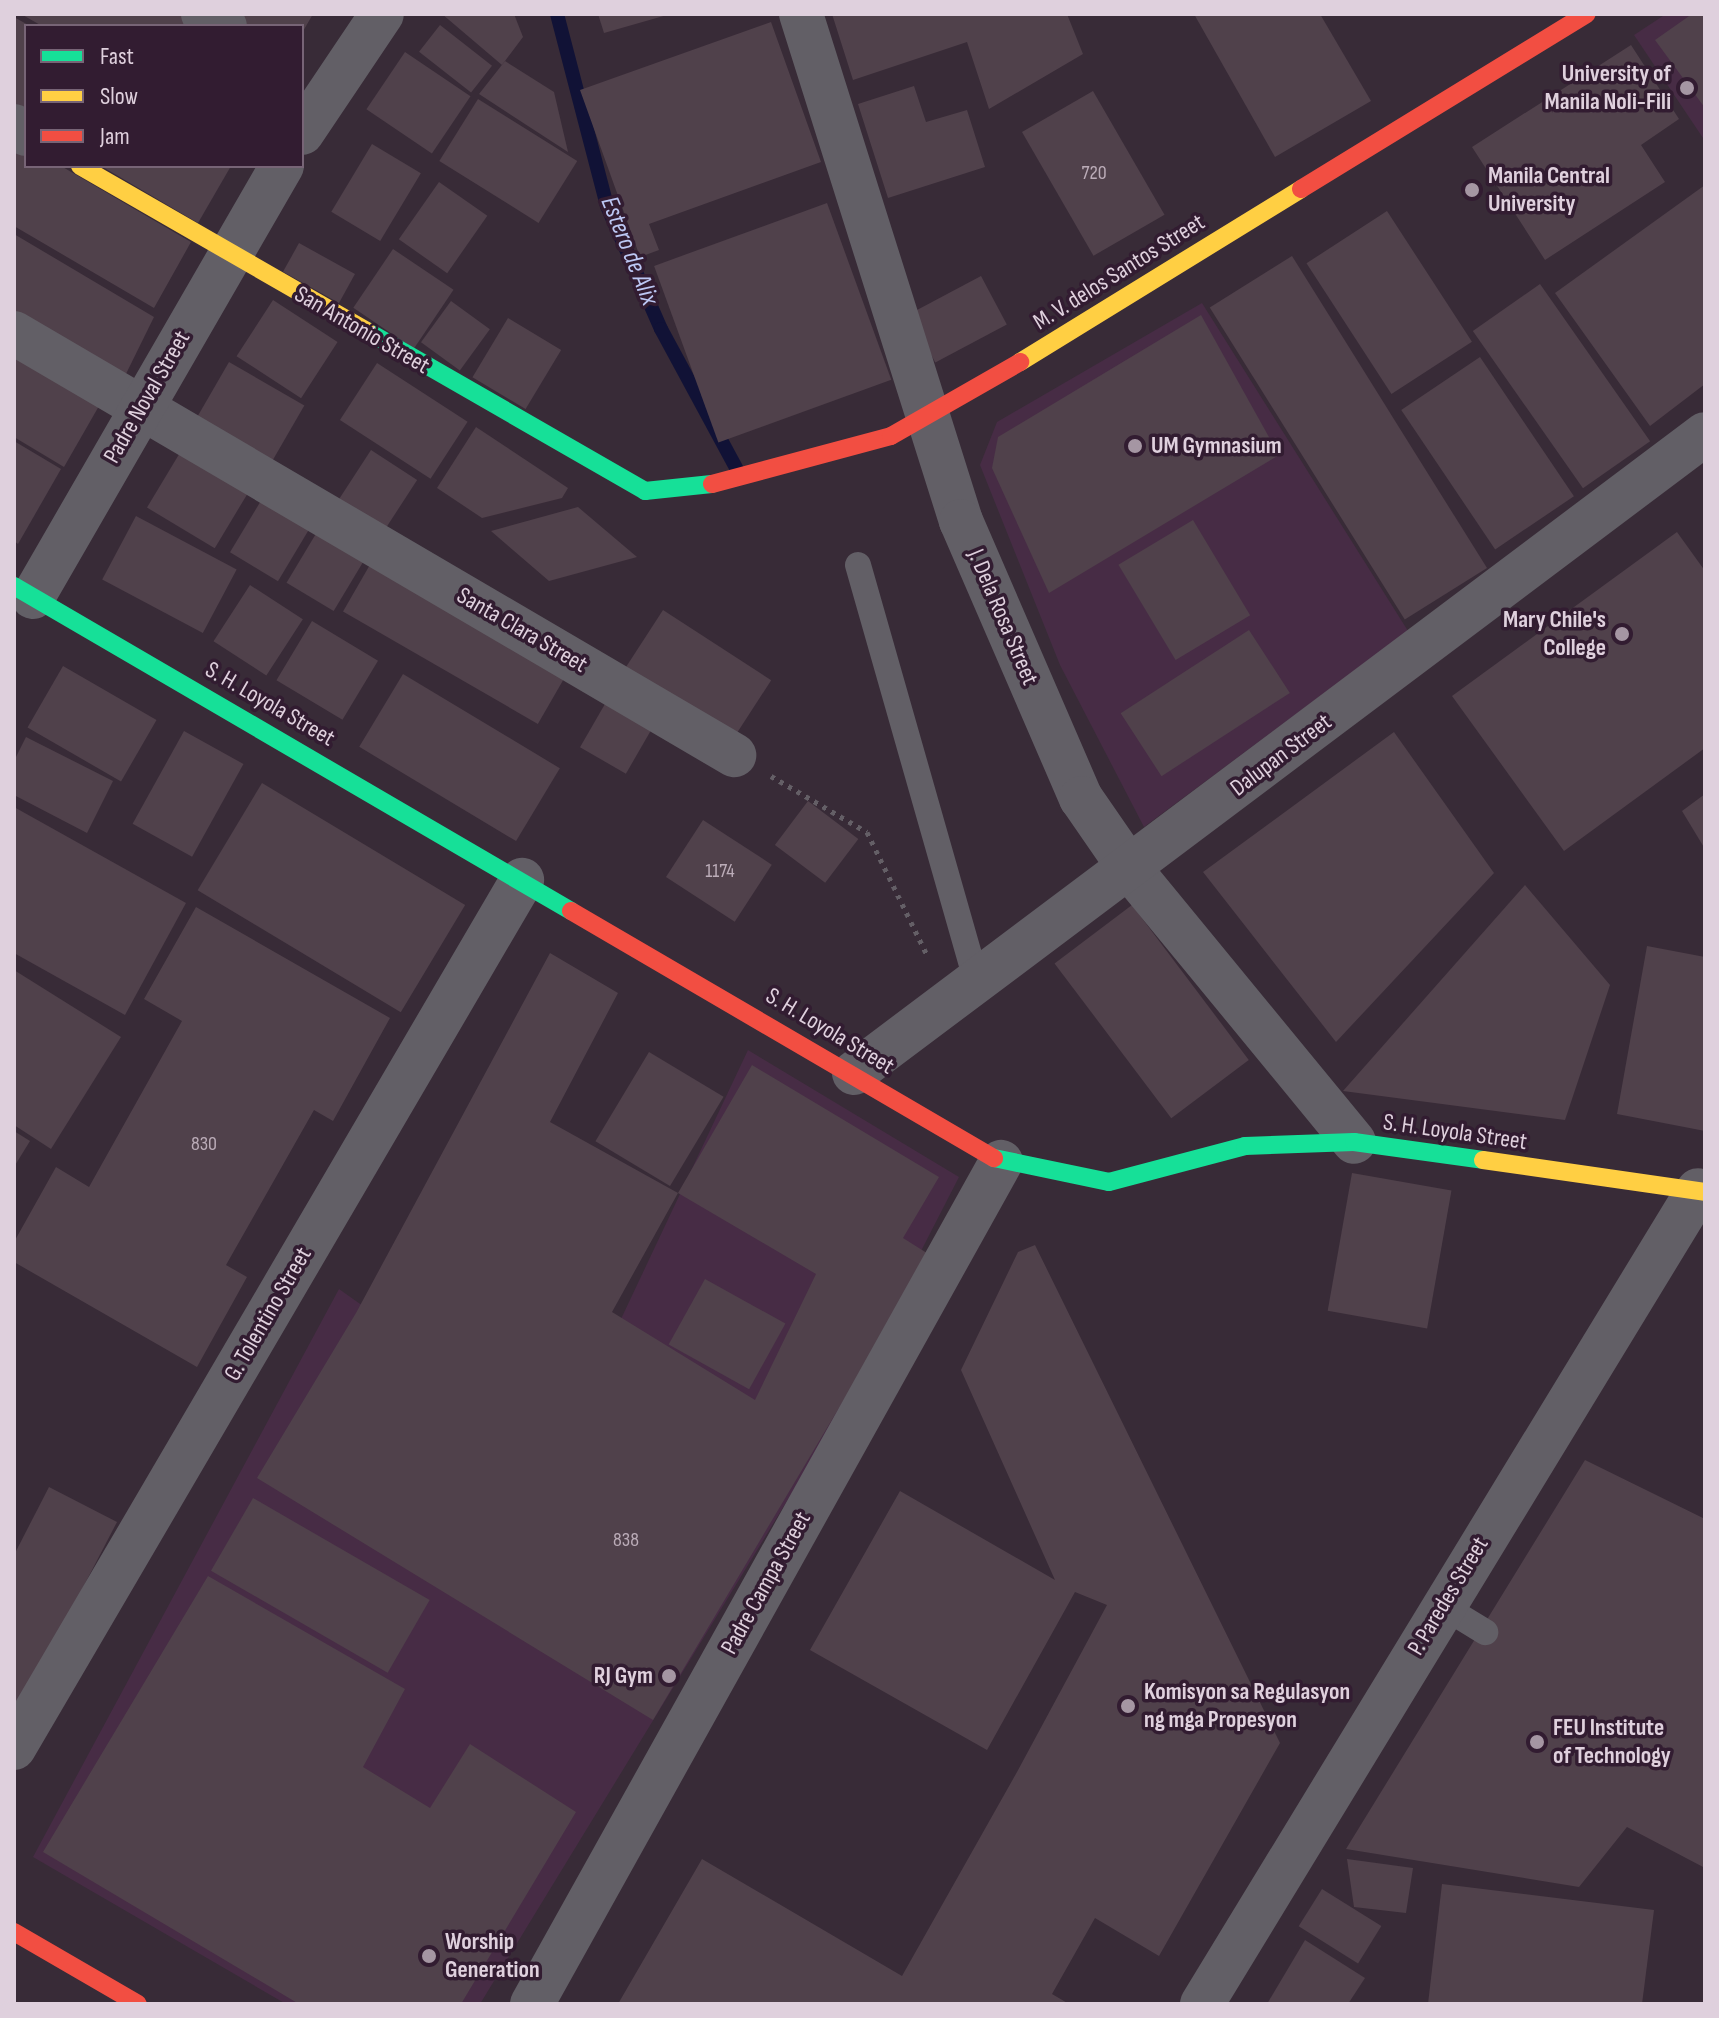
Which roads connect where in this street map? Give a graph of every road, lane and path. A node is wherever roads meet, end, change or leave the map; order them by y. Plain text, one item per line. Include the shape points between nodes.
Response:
1 (203, 14) edge
2 (382, 14) edge
3 (801, 14) edge
4 (1580, 16) edge
5 (221, 24) edge
6 (316, 77) edge
7 (304, 125) edge
8 (83, 168) edge
9 (281, 168) edge
10 (229, 254) junction
11 (14, 333) edge
12 (141, 406) junction
13 (925, 420) junction
14 (1705, 434) edge
15 (645, 491) joint
16 (858, 565) dead end
17 (22, 601) edge
18 (734, 755) joint
19 (1130, 869) junction
20 (522, 880) junction
21 (963, 991) junction
22 (854, 1073) junction
23 (1354, 1142) junction
24 (1001, 1162) junction
25 (1702, 1191) edge
26 (1441, 1605) junction
27 (1485, 1632) dead end
28 (14, 1748) edge
29 (14, 1932) edge
30 (138, 2004) edge
31 (532, 2004) edge
32 (1202, 2004) edge

1 - 5 street
2 - 6 street
3 - 13 street, J. Dela Rosa Street
4 - 13 street, M. V. delos Santos Street
6 - 7 street
8 - 10 street, San Antonio Street
9 - 10 street, Padre Noval Street
10 - 12 street, Padre Noval Street
10 - 15 street, San Antonio Street
11 - 12 street, Santa Clara Street
12 - 17 street, Padre Noval Street
12 - 18 street, Santa Clara Street
13 - 15 street, M. V. delos Santos Street via 736,480
13 - 19 street, J. Dela Rosa Street via 1081,798
14 - 19 street, Dalupan Street
16 - 21 lane via 938,825
17 - 20 street, S. H. Loyola Street
18 - 21 path via 867,832
19 - 21 street, Dalupan Street
19 - 23 street, J. Dela Rosa Street
20 - 22 street, S. H. Loyola Street
20 - 28 street, G. Tolentino Street
21 - 22 street, Dalupan Street
22 - 24 street, S. H. Loyola Street
23 - 24 street, S. H. Loyola Street via 1245,1146 1109,1182
23 - 25 street, S. H. Loyola Street
24 - 31 street, Padre Campa Street
25 - 26 street, P. Paredes Street
26 - 27 lane
26 - 32 street, P. Paredes Street
29 - 30 street

